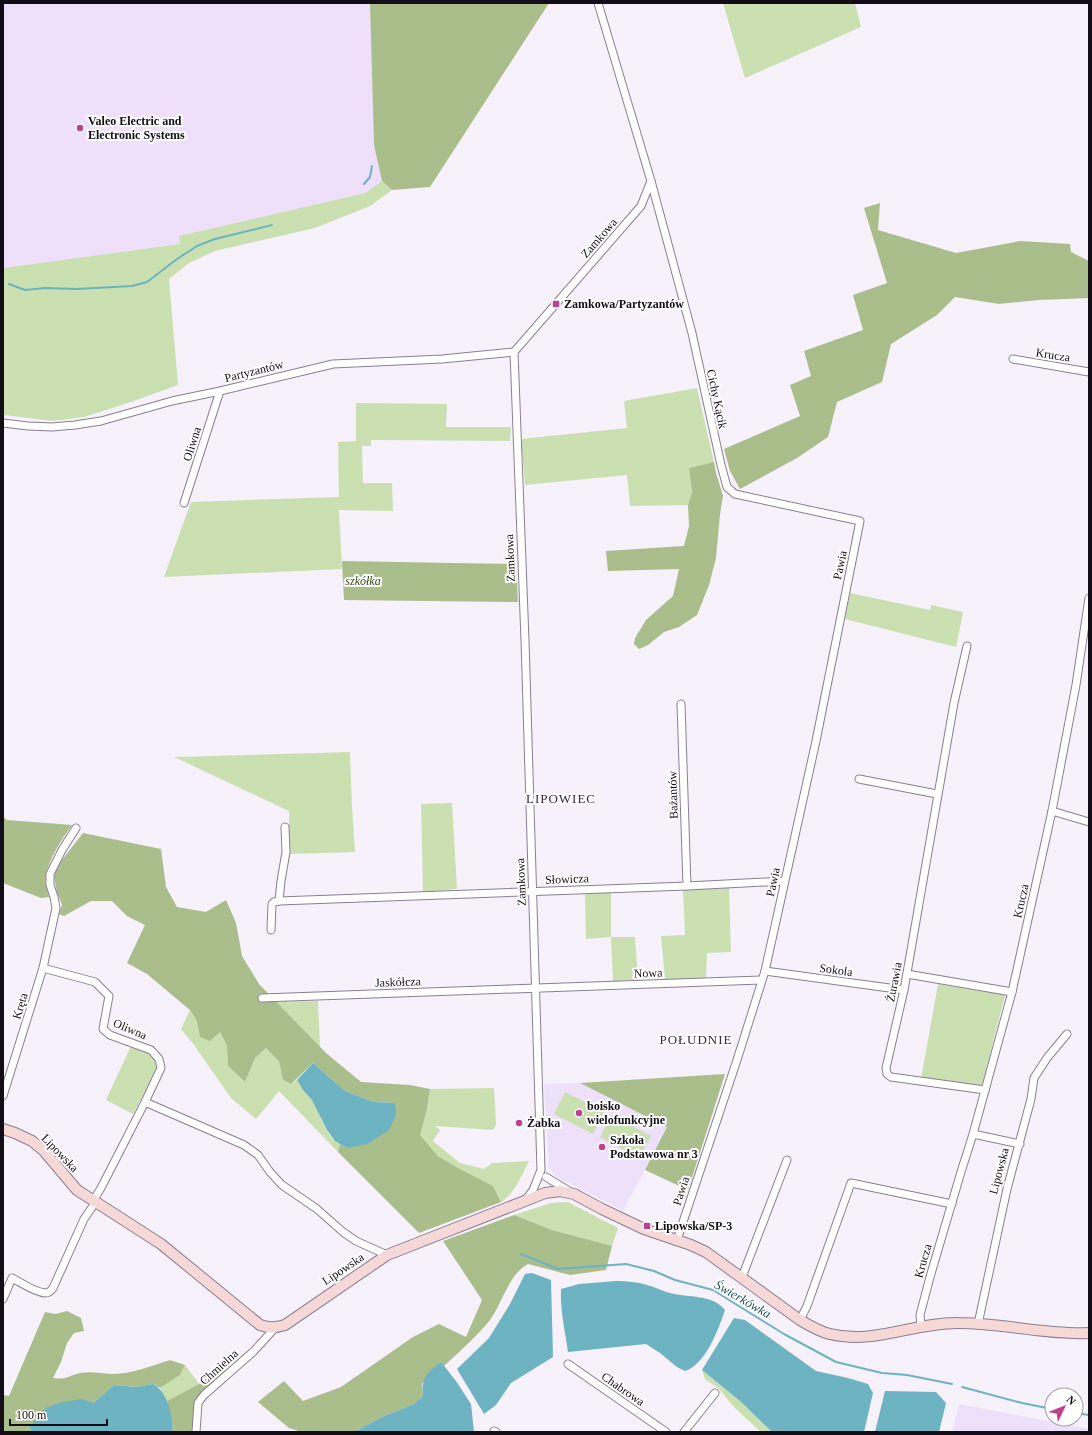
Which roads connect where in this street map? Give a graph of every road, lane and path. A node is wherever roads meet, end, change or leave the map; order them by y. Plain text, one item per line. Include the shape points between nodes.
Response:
1 (598, 3) edge
2 (651, 181) junction
3 (514, 352) junction
4 (1013, 359) dead end
5 (1089, 372) edge
6 (220, 391) junction
7 (3, 423) edge
8 (184, 503) dead end
9 (860, 521) joint
10 (1089, 598) edge
11 (967, 646) dead end
12 (681, 704) dead end
13 (859, 779) dead end
14 (937, 794) junction
15 (1052, 811) junction
16 (1089, 822) edge
17 (284, 827) dead end
18 (76, 828) dead end
19 (784, 881) junction
20 (687, 886) junction
21 (532, 891) junction
22 (279, 901) junction
23 (271, 930) dead end
24 (43, 968) junction
25 (765, 971) junction
26 (907, 974) junction
27 (761, 980) junction
28 (535, 988) junction
29 (904, 990) junction
30 (1012, 992) junction
31 (262, 998) dead end
32 (1067, 1034) dead end
33 (985, 1090) junction
34 (3, 1096) edge
35 (145, 1102) junction
36 (3, 1130) edge
37 (973, 1134) junction
38 (1020, 1144) junction
39 (787, 1160) dead end
40 (542, 1178) junction
41 (546, 1193) junction
42 (574, 1194) junction
43 (525, 1201) junction
44 (94, 1202) junction
45 (952, 1204) junction
46 (677, 1240) junction
47 (387, 1255) junction
48 (742, 1278) junction
49 (3, 1299) edge
50 (800, 1320) junction
51 (978, 1324) junction
52 (921, 1326) junction
53 (275, 1328) junction
54 (1089, 1333) edge
55 (568, 1364) dead end
56 (715, 1392) dead end
57 (196, 1432) edge
58 (666, 1432) edge
59 (684, 1432) edge

1 - 2 street
2 - 3 street, Zamkowa via 641,206
2 - 9 street, Cichy Kącik via 692,333 727,487 735,494
3 - 6 street, Partyzantów via 442,359 333,364
3 - 21 street, Zamkowa
4 - 5 street, Krucza
6 - 7 street, Partyzantów via 172,401 101,421 75,425 52,427
6 - 8 street, Oliwna
9 - 19 street, Pawia via 816,741
10 - 15 street, Krucza via 1076,685
11 - 14 street, Żurawia
12 - 20 street, Bażantów
13 - 14 street
14 - 26 street, Żurawia
15 - 16 street
15 - 30 street, Krucza
17 - 22 street via 286,852
18 - 24 street via 50,874 56,908
19 - 20 street, Słowicza
19 - 25 street, Pawia
20 - 21 street, Słowicza
21 - 22 street, Słowicza
21 - 28 street, Zamkowa
22 - 23 street via 272,904
24 - 34 street, Kręta
24 - 35 street, Oliwna via 95,982 109,996 103,1029 110,1035 151,1050 160,1059 161,1068
25 - 27 street, Pawia
25 - 29 street, Sokola
26 - 29 street, Żurawia
26 - 30 street
27 - 28 street, Nowa
27 - 46 street, Pawia
28 - 31 street, Jaskółcza
28 - 40 street, Zamkowa
29 - 33 street, Żurawia via 886,1068 887,1074 891,1077
30 - 33 street, Krucza
32 - 38 street, Lipowska via 1034,1078
33 - 37 street, Krucza
35 - 44 street
35 - 47 street via 244,1145 258,1155 282,1185 317,1209 343,1232
36 - 44 street, Lipowska via 32,1141 44,1151 77,1190
37 - 38 street
37 - 45 street, Krucza
38 - 51 street, Lipowska via 1007,1190
39 - 48 street
40 - 41 street via 540,1185
40 - 42 street
40 - 43 street, Zamkowa
41 - 42 street, Lipowska via 560,1191
41 - 43 street, Lipowska
42 - 46 street, Lipowska via 644,1229
43 - 47 street, Lipowska
44 - 49 street via 50,1292 37,1290 12,1278
44 - 53 street, Lipowska via 161,1244 260,1325
45 - 50 street via 852,1182 808,1306
45 - 52 street, Krucza via 920,1314
46 - 48 street, Lipowska via 706,1252
47 - 53 street, Lipowska via 285,1325
48 - 50 street, Lipowska
50 - 52 street, Lipowska via 829,1334 845,1337 878,1335
51 - 52 street, Lipowska via 952,1322
51 - 54 street, Lipowska via 1056,1333
53 - 57 street, Chmielna via 249,1356 204,1395 198,1404
55 - 58 street, Chabrowa
56 - 59 street

